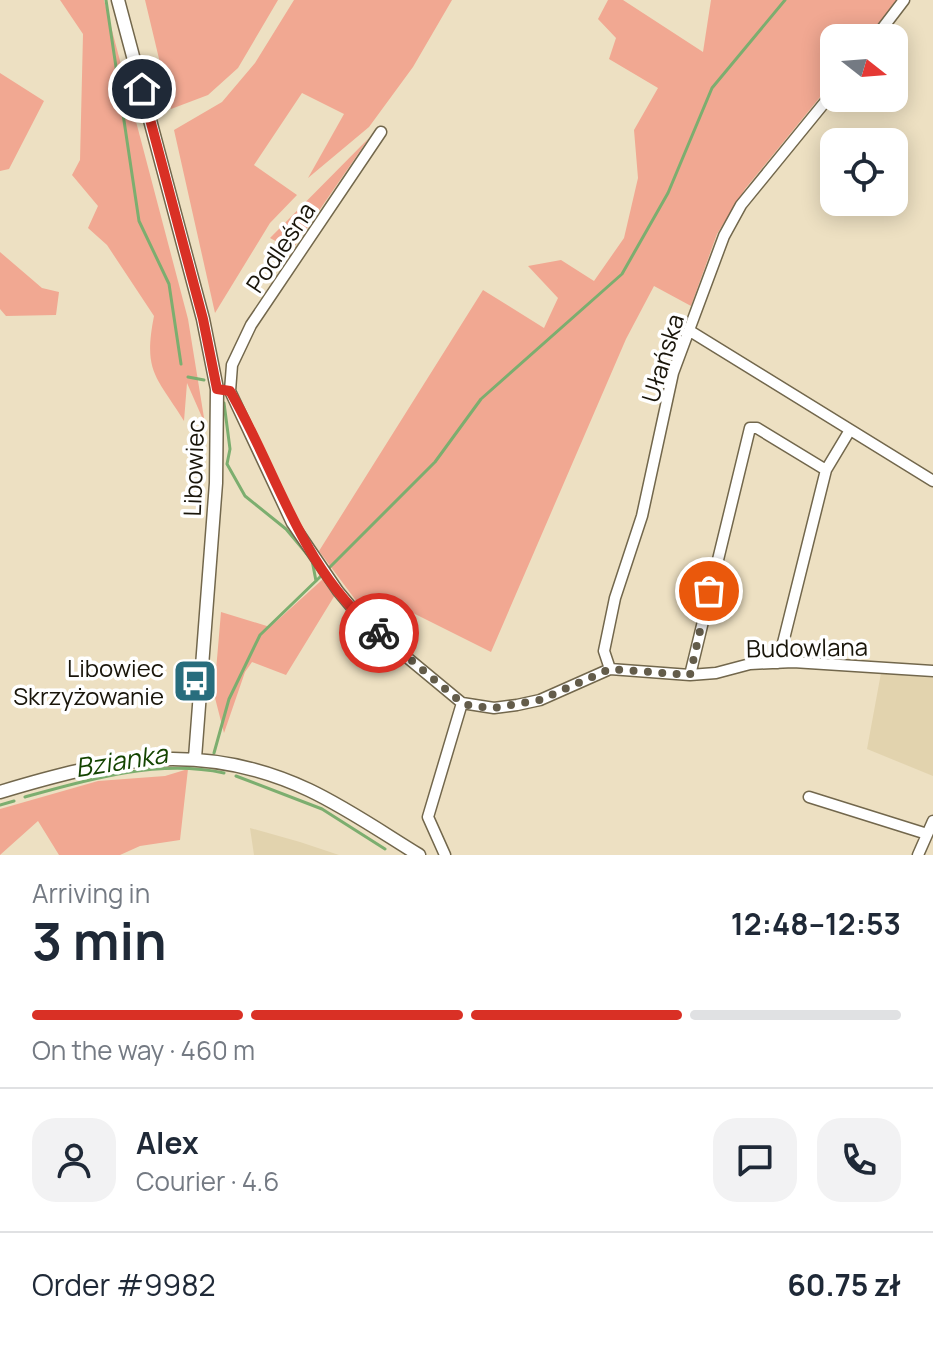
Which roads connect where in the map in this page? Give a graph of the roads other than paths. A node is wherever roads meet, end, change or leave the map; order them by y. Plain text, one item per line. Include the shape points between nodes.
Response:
1 (118, 0) edge
2 (904, 0) edge
3 (886, 24) edge
4 (820, 109) edge
5 (381, 132) dead end
6 (690, 331) junction
7 (223, 390) junction
8 (850, 430) junction
9 (826, 470) junction
10 (933, 481) edge
11 (778, 663) junction
12 (610, 669) junction
13 (933, 671) edge
14 (690, 675) junction
15 (462, 703) junction
16 (195, 758) junction
17 (0, 792) edge
18 (809, 797) dead end
19 (933, 821) edge
20 (927, 834) junction
21 (419, 855) edge
22 (445, 855) edge
23 (918, 855) edge

1 - 7 street, Libowiec
2 - 3 street
4 - 6 street, Ułańska via 729,225
5 - 7 street, Podleśna via 251,325
6 - 8 street
6 - 12 street, Ułańska via 673,373 642,516 615,598 604,651
7 - 15 street via 292,523 338,591 363,621
7 - 16 street, Libowiec
8 - 9 street
8 - 10 street
9 - 11 street
9 - 14 street via 750,428
11 - 13 street, Budowlana
11 - 14 street, Budowlana
12 - 14 street, Budowlana
12 - 15 street, Budowlana via 540,700 494,708
15 - 22 street via 428,817
16 - 17 street via 106,763
16 - 21 street via 299,785
18 - 20 street
19 - 20 street
20 - 23 street

